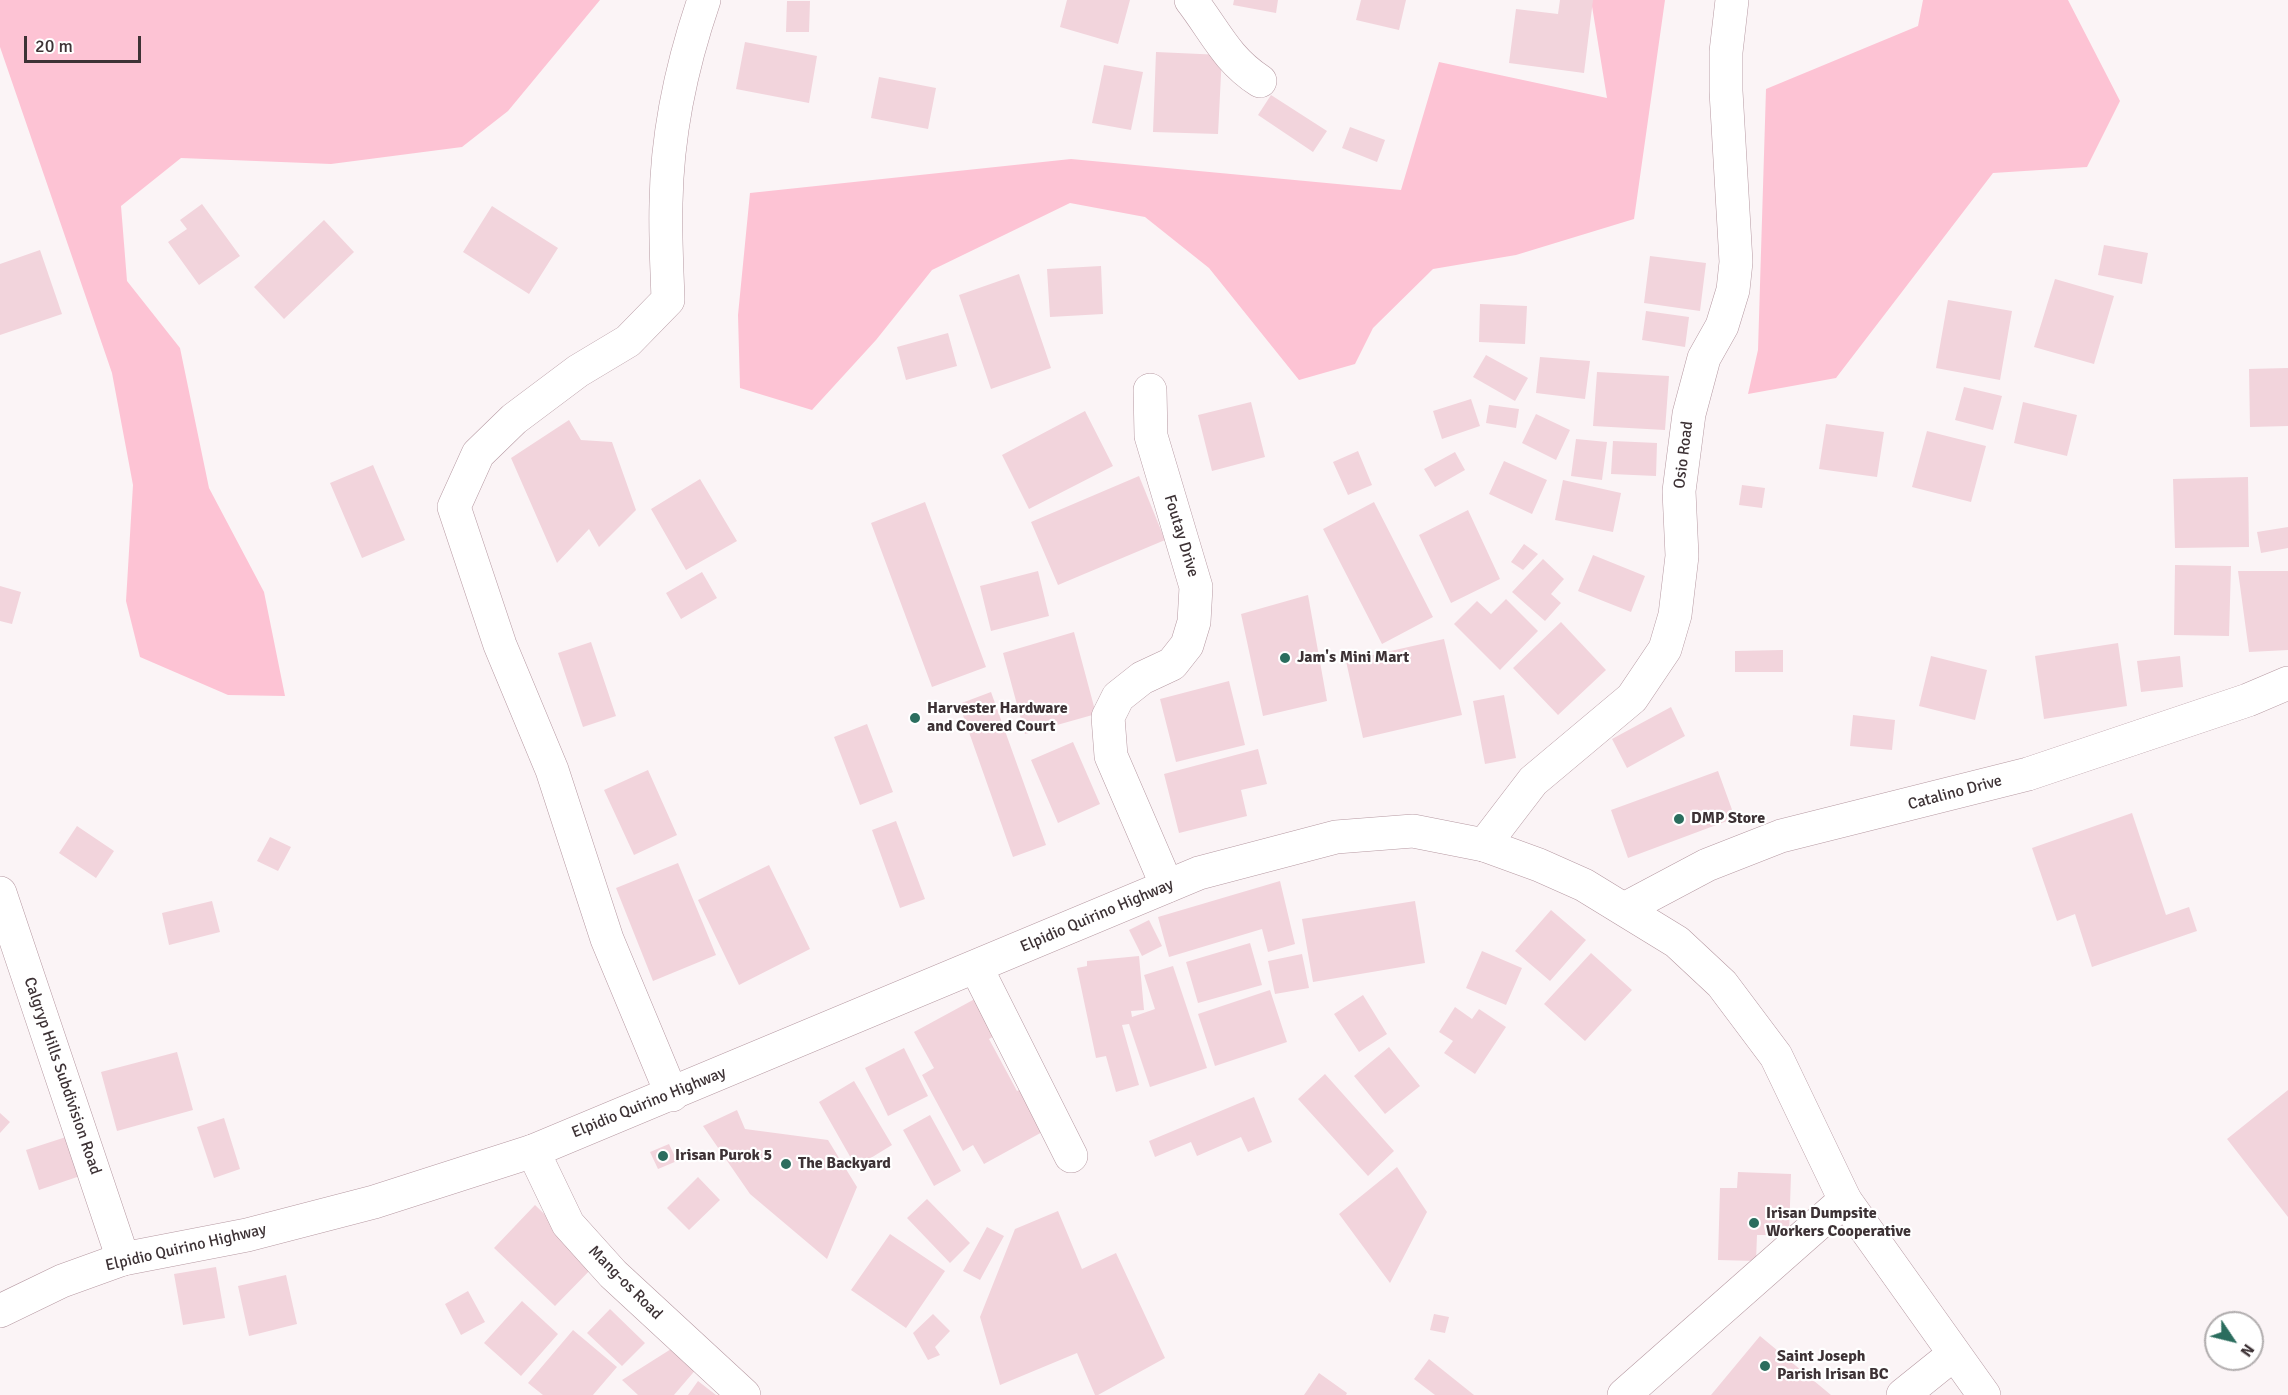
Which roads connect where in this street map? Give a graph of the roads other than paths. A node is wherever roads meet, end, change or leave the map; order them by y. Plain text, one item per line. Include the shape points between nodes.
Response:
1 (704, 0) edge
2 (1191, 0) edge
3 (1732, 0) edge
4 (1260, 81) dead end
5 (1150, 390) dead end
6 (2288, 683) edge
7 (1484, 845) junction
8 (1167, 886) junction
9 (0, 893) edge
10 (1626, 909) junction
11 (976, 967) junction
12 (672, 1095) junction
13 (533, 1151) junction
14 (1071, 1156) dead end
15 (1845, 1200) junction
16 (123, 1259) junction
17 (0, 1311) edge
18 (1954, 1354) junction
19 (744, 1395) edge
20 (1624, 1395) edge
21 (1903, 1395) edge
22 (1984, 1395) edge

1 - 12 main road via 675,112 666,202 668,300 627,341 514,419 478,454 454,507 500,645 552,770 607,939
2 - 4 main road via 1241,69
3 - 7 main road, Osio Road via 1726,91 1736,262 1733,290 1722,326 1704,358 1689,414 1679,491 1682,556 1675,615 1665,650 1632,698 1533,781
5 - 8 main road, Foutay Drive via 1151,436 1196,586 1194,622 1187,645 1172,664 1142,678 1118,697 1108,717 1112,756
6 - 10 main road, Catalino Drive via 2028,774 1781,836 1707,865
7 - 8 main road, Elpidio Quirino Highway via 1413,831 1336,837 1199,873
7 - 10 main road, Elpidio Quirino Highway via 1539,865
8 - 11 main road, Elpidio Quirino Highway
9 - 16 main road, Calgryp Hills Subdivision Road
10 - 15 main road, Elpidio Quirino Highway via 1677,942 1736,1002 1776,1056
11 - 12 main road, Elpidio Quirino Highway
11 - 14 main road
12 - 13 main road, Elpidio Quirino Highway
13 - 16 main road, Elpidio Quirino Highway via 374,1202 247,1235
13 - 19 main road, Mang-os Road via 568,1224 613,1274
15 - 18 main road, Elpidio Quirino Highway
15 - 20 main road
16 - 17 main road, Elpidio Quirino Highway via 62,1281
18 - 21 main road
18 - 22 main road, Elpidio Quirino Highway

